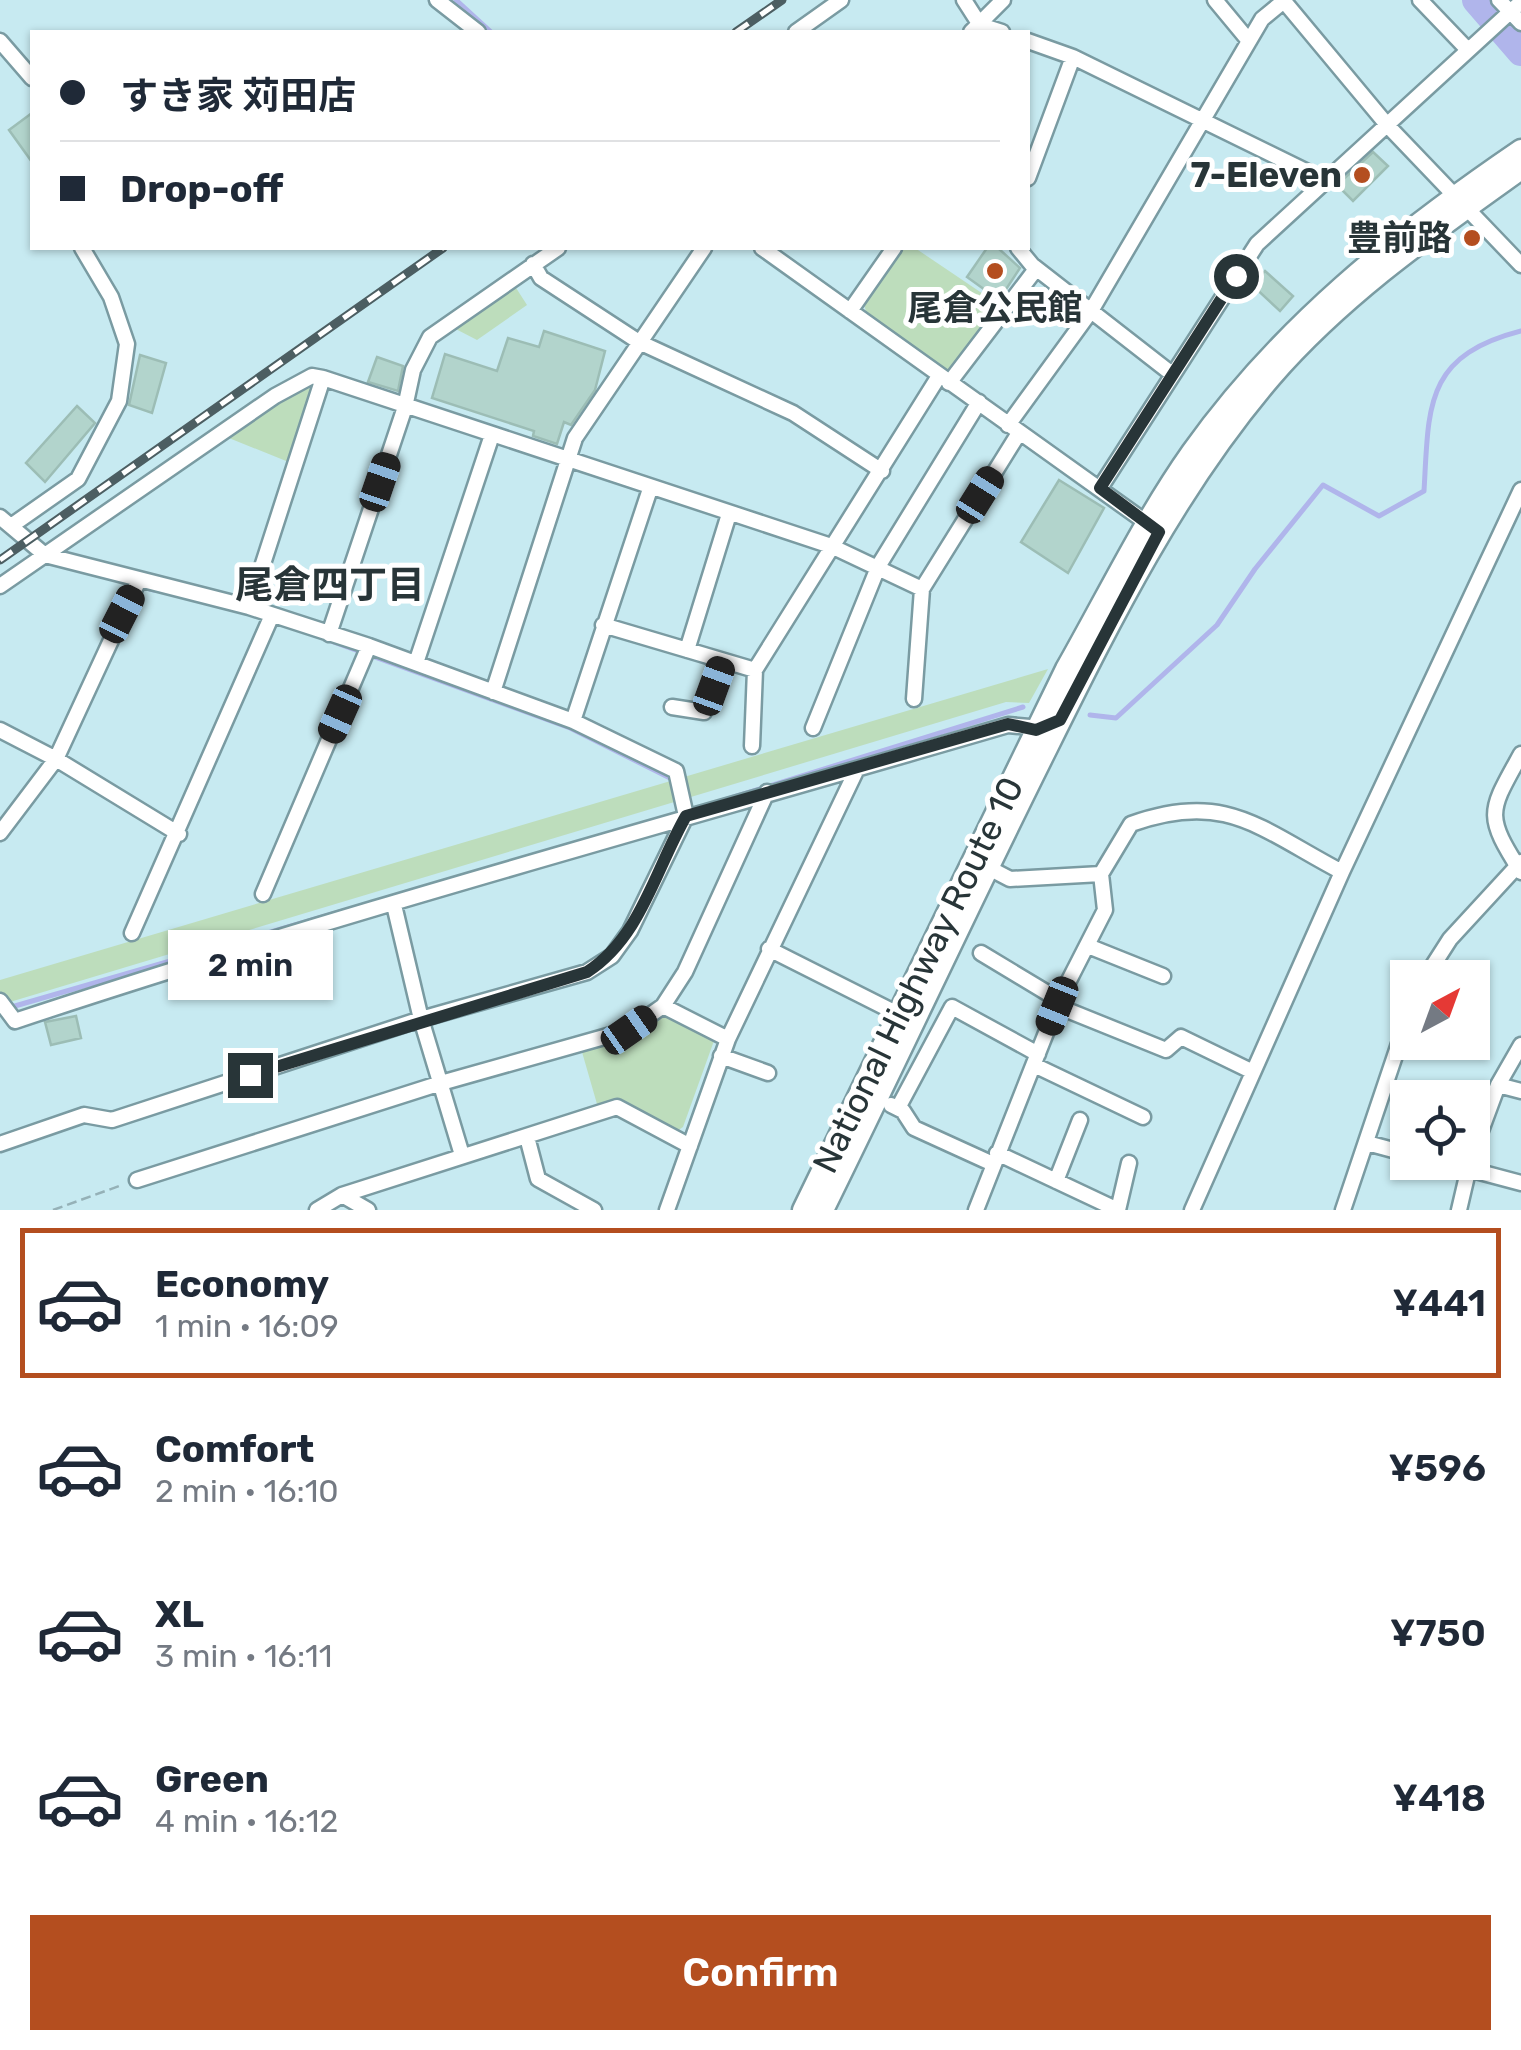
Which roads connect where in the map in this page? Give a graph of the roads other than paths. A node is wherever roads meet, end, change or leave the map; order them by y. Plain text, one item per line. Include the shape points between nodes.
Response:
1 (437, 0) edge
2 (842, 0) edge
3 (964, 0) edge
4 (1003, 0) edge
5 (1215, 0) edge
6 (1284, 0) edge
7 (1420, 0) edge
8 (1521, 2) edge
9 (1503, 5) edge
10 (1521, 23) edge
11 (976, 29) edge
12 (475, 30) edge
13 (799, 30) edge
14 (0, 41) edge
15 (1249, 41) junction
16 (1030, 42) edge
17 (1468, 50) junction
18 (1072, 57) junction
19 (30, 76) edge
20 (1203, 121) junction
21 (1388, 126) junction
22 (1521, 150) edge
23 (1521, 169) edge
24 (1030, 172) edge
25 (1326, 181) junction
26 (1460, 201) junction
27 (83, 250) edge
28 (555, 250) edge
29 (703, 250) edge
30 (765, 250) edge
31 (893, 250) edge
32 (1020, 250) edge
33 (533, 264) junction
34 (1521, 265) edge
35 (1036, 268) junction
36 (850, 310) junction
37 (1091, 311) junction
38 (639, 342) junction
39 (1172, 374) junction
40 (323, 378) junction
41 (944, 379) junction
42 (978, 402) junction
43 (405, 407) junction
44 (1014, 429) junction
45 (492, 435) junction
46 (569, 460) junction
47 (882, 470) junction
48 (1100, 488) junction
49 (650, 489) junction
50 (1521, 490) edge
51 (729, 514) junction
52 (6, 522) edge
53 (1153, 527) junction
54 (831, 546) junction
55 (45, 555) junction
56 (879, 565) junction
57 (138, 582) junction
58 (0, 586) edge
59 (922, 588) junction
60 (249, 607) junction
61 (272, 615) junction
62 (603, 626) junction
63 (330, 634) junction
64 (369, 646) junction
65 (687, 650) junction
66 (723, 661) junction
67 (416, 663) junction
68 (754, 670) junction
69 (493, 692) junction
70 (914, 699) dead end
71 (672, 707) dead end
72 (1060, 720) junction
73 (573, 721) junction
74 (813, 728) dead end
75 (0, 730) edge
76 (1036, 730) junction
77 (752, 746) dead end
78 (1521, 754) edge
79 (56, 759) junction
80 (858, 769) junction
81 (766, 792) junction
82 (686, 816) junction
83 (0, 833) edge
84 (179, 834) junction
85 (1519, 866) edge
86 (987, 867) junction
87 (1342, 872) junction
88 (1101, 874) junction
89 (262, 894) dead end
90 (394, 904) junction
91 (132, 933) dead end
92 (1088, 946) junction
93 (769, 949) junction
94 (981, 953) dead end
95 (1437, 960) edge
96 (1163, 976) dead end
97 (0, 1002) edge
98 (1058, 1003) junction
99 (663, 1006) junction
100 (907, 1018) junction
101 (421, 1019) junction
102 (728, 1039) junction
103 (1521, 1045) edge
104 (722, 1056) junction
105 (1036, 1059) junction
106 (1394, 1060) edge
107 (1252, 1071) junction
108 (768, 1074) dead end
109 (441, 1083) junction
110 (1498, 1085) junction
111 (1521, 1091) edge
112 (870, 1095) junction
113 (898, 1108) junction
114 (1490, 1108) edge
115 (1143, 1117) dead end
116 (1080, 1120) dead end
117 (527, 1137) junction
118 (1366, 1143) junction
119 (0, 1144) edge
120 (690, 1146) junction
121 (1390, 1149) edge
122 (462, 1155) junction
123 (994, 1159) junction
124 (1129, 1163) dead end
125 (1490, 1170) edge
126 (138, 1180) road end
127 (1466, 1180) edge
128 (1056, 1181) junction
129 (1521, 1183) edge
130 (342, 1195) junction
131 (816, 1208) edge
132 (317, 1210) edge
133 (368, 1210) edge
134 (594, 1210) edge
135 (667, 1210) edge
136 (976, 1210) edge
137 (1118, 1210) edge
138 (1192, 1210) edge
139 (1343, 1210) edge
140 (1459, 1210) edge

1 - 12 street
2 - 13 street
3 - 11 street
4 - 11 street
5 - 15 street
6 - 15 street
6 - 21 street
7 - 17 street
8 - 9 street
9 - 10 street
9 - 17 street
14 - 19 street
15 - 20 street
16 - 18 street
17 - 21 street
18 - 20 street
18 - 24 street
20 - 25 street
20 - 37 street
21 - 25 street
21 - 26 street
22 - 26 highway, National Highway Route 10
23 - 26 highway, National Highway Route 10
25 - 39 street via 1257,244
26 - 34 street
26 - 53 highway, National Highway Route 10 via 1373,256 1270,355 1192,452
27 - 52 street via 111,297 127,344 119,401 78,479
28 - 33 street
29 - 38 street
30 - 36 street
31 - 36 street
32 - 35 street
33 - 38 street via 541,278
33 - 43 street via 430,337
35 - 37 street
35 - 41 street
36 - 41 street
37 - 39 street
37 - 44 street
38 - 46 street via 576,438
38 - 47 street via 793,413
39 - 48 street
40 - 43 street
40 - 55 street via 312,376 275,396
40 - 60 street
41 - 42 street
41 - 47 street
42 - 44 street
42 - 56 street
43 - 45 street
43 - 63 street
44 - 48 street
44 - 59 street
45 - 46 street
45 - 67 street
46 - 49 street
46 - 69 street
47 - 54 street
48 - 53 street
49 - 51 street
49 - 62 street
50 - 87 street
51 - 54 street
51 - 65 street
52 - 55 street
53 - 72 highway, National Highway Route 10
53 - 76 highway, National Highway Route 10
54 - 56 street
54 - 68 street
55 - 57 street
55 - 58 street
56 - 59 street
56 - 74 street
57 - 60 street
57 - 79 street
59 - 70 street
60 - 61 street
61 - 63 street
61 - 84 street
62 - 65 street
62 - 73 street
63 - 64 street
64 - 67 street
64 - 89 street
65 - 66 street
66 - 68 street
66 - 71 street via 704,712
67 - 69 street
68 - 77 street
69 - 73 street
72 - 76 street
72 - 86 highway, National Highway Route 10
73 - 82 street via 676,771
75 - 79 street
76 - 80 street via 1008,724
76 - 100 highway, National Highway Route 10
78 - 85 street via 1492,811
79 - 83 street
79 - 84 street
80 - 81 street
80 - 93 street
81 - 82 street
81 - 99 street via 685,972
82 - 90 street
82 - 101 street via 612,956 587,972
84 - 91 street
85 - 95 street
86 - 88 street via 1010,879
86 - 100 highway, National Highway Route 10
87 - 88 street via 1242,819 1194,808 1131,824
87 - 107 street
88 - 92 street via 1106,910
90 - 97 street via 14,1022
90 - 101 street
92 - 96 street
92 - 98 street
93 - 100 street
93 - 102 street
94 - 98 street
98 - 105 street
98 - 107 street via 1166,1050 1181,1038
99 - 102 street
99 - 109 street via 629,1030
100 - 112 highway, National Highway Route 10
101 - 109 street
101 - 119 street via 112,1120 84,1115
102 - 104 street
103 - 110 street
104 - 108 street
104 - 120 street
105 - 113 street via 952,1008
105 - 115 street
105 - 123 street
106 - 118 street
107 - 138 street
109 - 122 street
109 - 126 street
110 - 111 street
110 - 114 street
112 - 113 street
112 - 131 highway, National Highway Route 10
113 - 123 street via 914,1128
116 - 128 street
117 - 120 street via 617,1107
117 - 122 street
117 - 134 street via 538,1179
118 - 121 street
118 - 139 street
120 - 135 street
122 - 130 street
123 - 128 street
123 - 136 street
124 - 137 street
125 - 129 street
127 - 140 street
128 - 137 street
130 - 132 street
130 - 133 street

